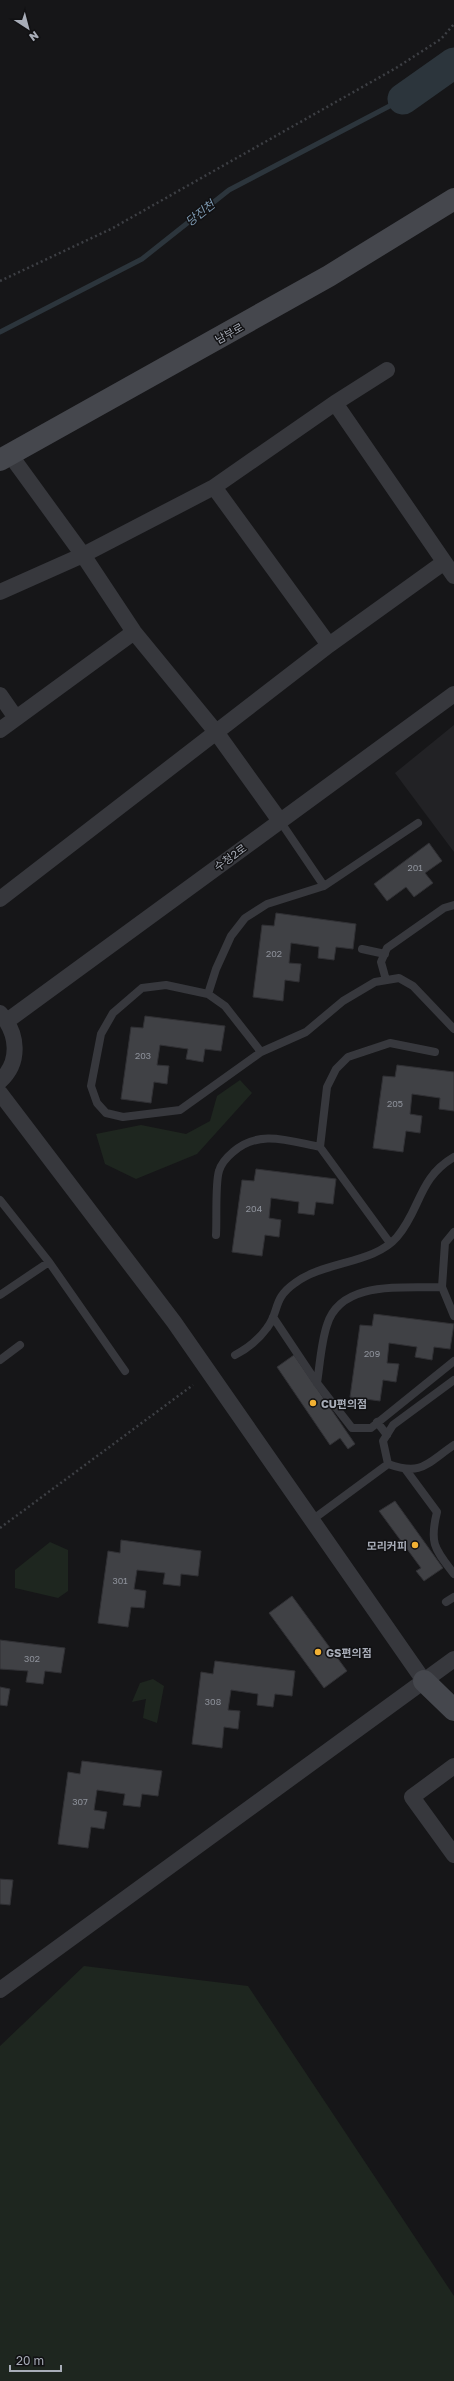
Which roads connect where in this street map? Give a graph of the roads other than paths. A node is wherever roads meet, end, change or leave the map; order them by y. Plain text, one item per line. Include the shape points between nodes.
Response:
1 (454, 199) edge
2 (387, 370) dead end
3 (335, 403) junction
4 (5, 458) edge
5 (214, 487) junction
6 (83, 555) junction
7 (443, 563) junction
8 (454, 576) edge
9 (0, 592) edge
10 (134, 632) junction
11 (329, 645) junction
12 (454, 694) edge
13 (0, 696) edge
14 (16, 718) junction
15 (0, 730) edge
16 (216, 732) junction
17 (280, 821) junction
18 (418, 823) dead end
19 (324, 886) junction
20 (0, 899) edge
21 (454, 905) edge
22 (362, 949) dead end
23 (385, 954) junction
24 (386, 980) junction
25 (208, 994) junction
26 (3, 1017) edge
27 (454, 1029) edge
28 (261, 1052) junction
29 (435, 1052) dead end
30 (0, 1081) edge
31 (0, 1093) edge
32 (320, 1147) junction
33 (454, 1157) edge
34 (0, 1200) edge
35 (454, 1232) edge
36 (216, 1235) dead end
37 (390, 1243) junction
38 (49, 1262) junction
39 (442, 1288) junction
40 (0, 1295) edge
41 (454, 1316) edge
42 (273, 1318) junction
43 (20, 1345) dead end
44 (235, 1355) dead end
45 (0, 1360) edge
46 (454, 1361) edge
47 (126, 1372) dead end
48 (454, 1380) edge
49 (317, 1383) junction
50 (377, 1422) junction
51 (387, 1435) junction
52 (454, 1445) edge
53 (388, 1464) junction
54 (406, 1470) junction
55 (312, 1520) junction
56 (454, 1574) edge
57 (454, 1597) edge
58 (446, 1602) dead end
59 (454, 1659) edge
60 (424, 1680) junction
61 (454, 1710) edge
62 (454, 1766) edge
63 (454, 1855) edge
64 (0, 1990) edge

1 - 4 main road, 남부로 via 330,276
2 - 3 street
3 - 5 street
3 - 7 street
4 - 6 street
5 - 6 street
5 - 11 street
6 - 9 street
6 - 10 street
7 - 8 street
7 - 11 street
10 - 14 street
10 - 16 street
11 - 16 street
12 - 17 street, 수청2로
13 - 14 street
14 - 15 street
16 - 17 street
16 - 20 street
17 - 19 lane
17 - 26 street, 수청2로
18 - 19 lane
19 - 25 lane via 267,904 245,918 231,936
21 - 23 lane via 444,908 388,948
22 - 23 lane
23 - 24 lane via 381,962
24 - 27 lane via 399,978 413,986
24 - 28 lane via 375,982 342,1001 306,1032
25 - 28 lane via 225,1006
25 - 28 lane via 166,985 142,988 113,1013 101,1034 91,1086 101,1108 106,1113 123,1117 180,1110
26 - 30 street via 13,1034 15,1049 6,1076
29 - 32 lane via 390,1043 348,1057 336,1069 327,1087
31 - 55 street via 174,1322
32 - 36 lane via 271,1137 257,1138 242,1144 228,1156 219,1172
32 - 37 lane
33 - 37 lane via 439,1166 425,1185 396,1238
34 - 38 lane
35 - 39 lane via 446,1243
37 - 42 lane via 375,1253 324,1267 295,1282 278,1298
38 - 40 lane
38 - 47 lane
39 - 41 lane
39 - 49 lane via 372,1290 351,1296 335,1309 327,1324
42 - 44 lane via 268,1328 246,1349
42 - 49 lane
43 - 45 lane
46 - 50 lane
48 - 51 lane via 393,1425
49 - 50 lane via 352,1428 371,1428
50 - 51 lane
51 - 53 lane via 383,1442
52 - 54 lane via 419,1469
53 - 54 lane
53 - 55 lane
54 - 56 lane via 437,1512 432,1533 437,1551
55 - 60 street
57 - 58 lane
59 - 60 street
60 - 61 main road
60 - 64 street
62 - 63 street via 412,1797

